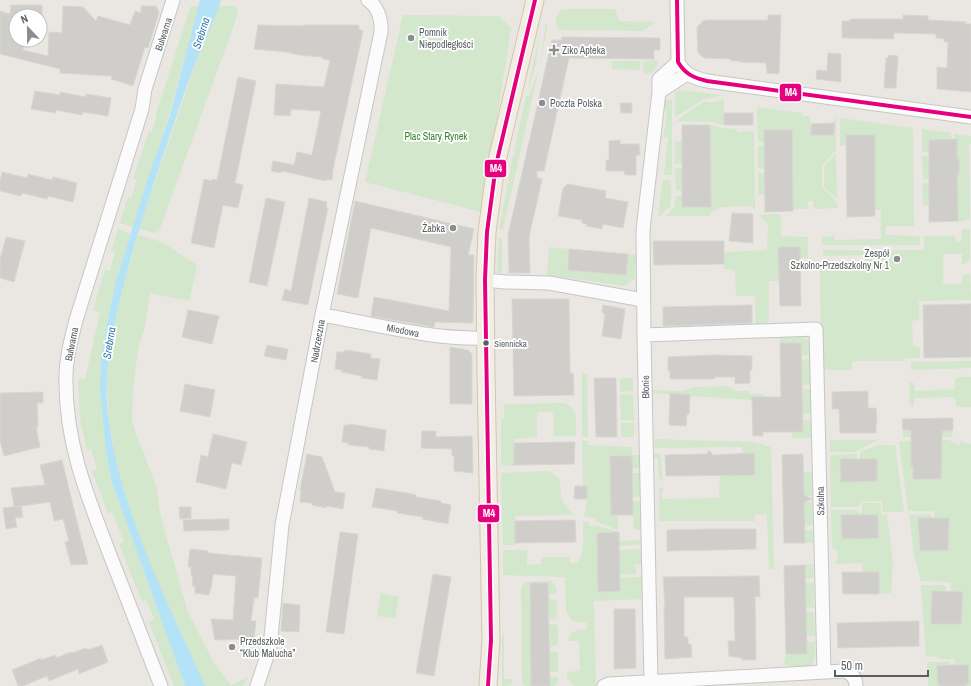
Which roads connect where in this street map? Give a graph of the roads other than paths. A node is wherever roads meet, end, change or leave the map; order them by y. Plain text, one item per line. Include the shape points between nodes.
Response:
1 (173, 0) edge
2 (368, 0) edge
3 (535, 0) edge
4 (677, 0) edge
5 (678, 62) junction
6 (687, 74) junction
7 (659, 92) junction
8 (971, 117) edge
9 (485, 280) junction
10 (643, 300) junction
11 (322, 315) junction
12 (644, 335) junction
13 (486, 338) junction
14 (824, 672) junction
15 (651, 682) junction
16 (161, 686) edge
17 (257, 686) edge
18 (488, 686) edge
19 (604, 686) edge
20 (856, 686) edge

1 - 16 street, Bulwarna via 76,320 68,354 66,381 68,421 83,484
2 - 11 street, Nadrzeczna via 380,18 381,32
3 - 9 main road via 496,165 487,232
4 - 5 street
5 - 6 street
5 - 7 street, Błonie via 659,79
6 - 7 street
6 - 8 street via 707,81
7 - 10 street, Błonie via 643,230
9 - 10 street via 549,283
9 - 13 main road
10 - 12 street, Błonie
11 - 13 street, Miodowa via 434,336
11 - 17 street, Nadrzeczna via 282,525 270,647
12 - 14 street, Szkolna via 816,329
12 - 15 street, Błonie
13 - 18 main road via 491,640
14 - 15 street
14 - 20 street via 849,672 854,677
15 - 19 street

